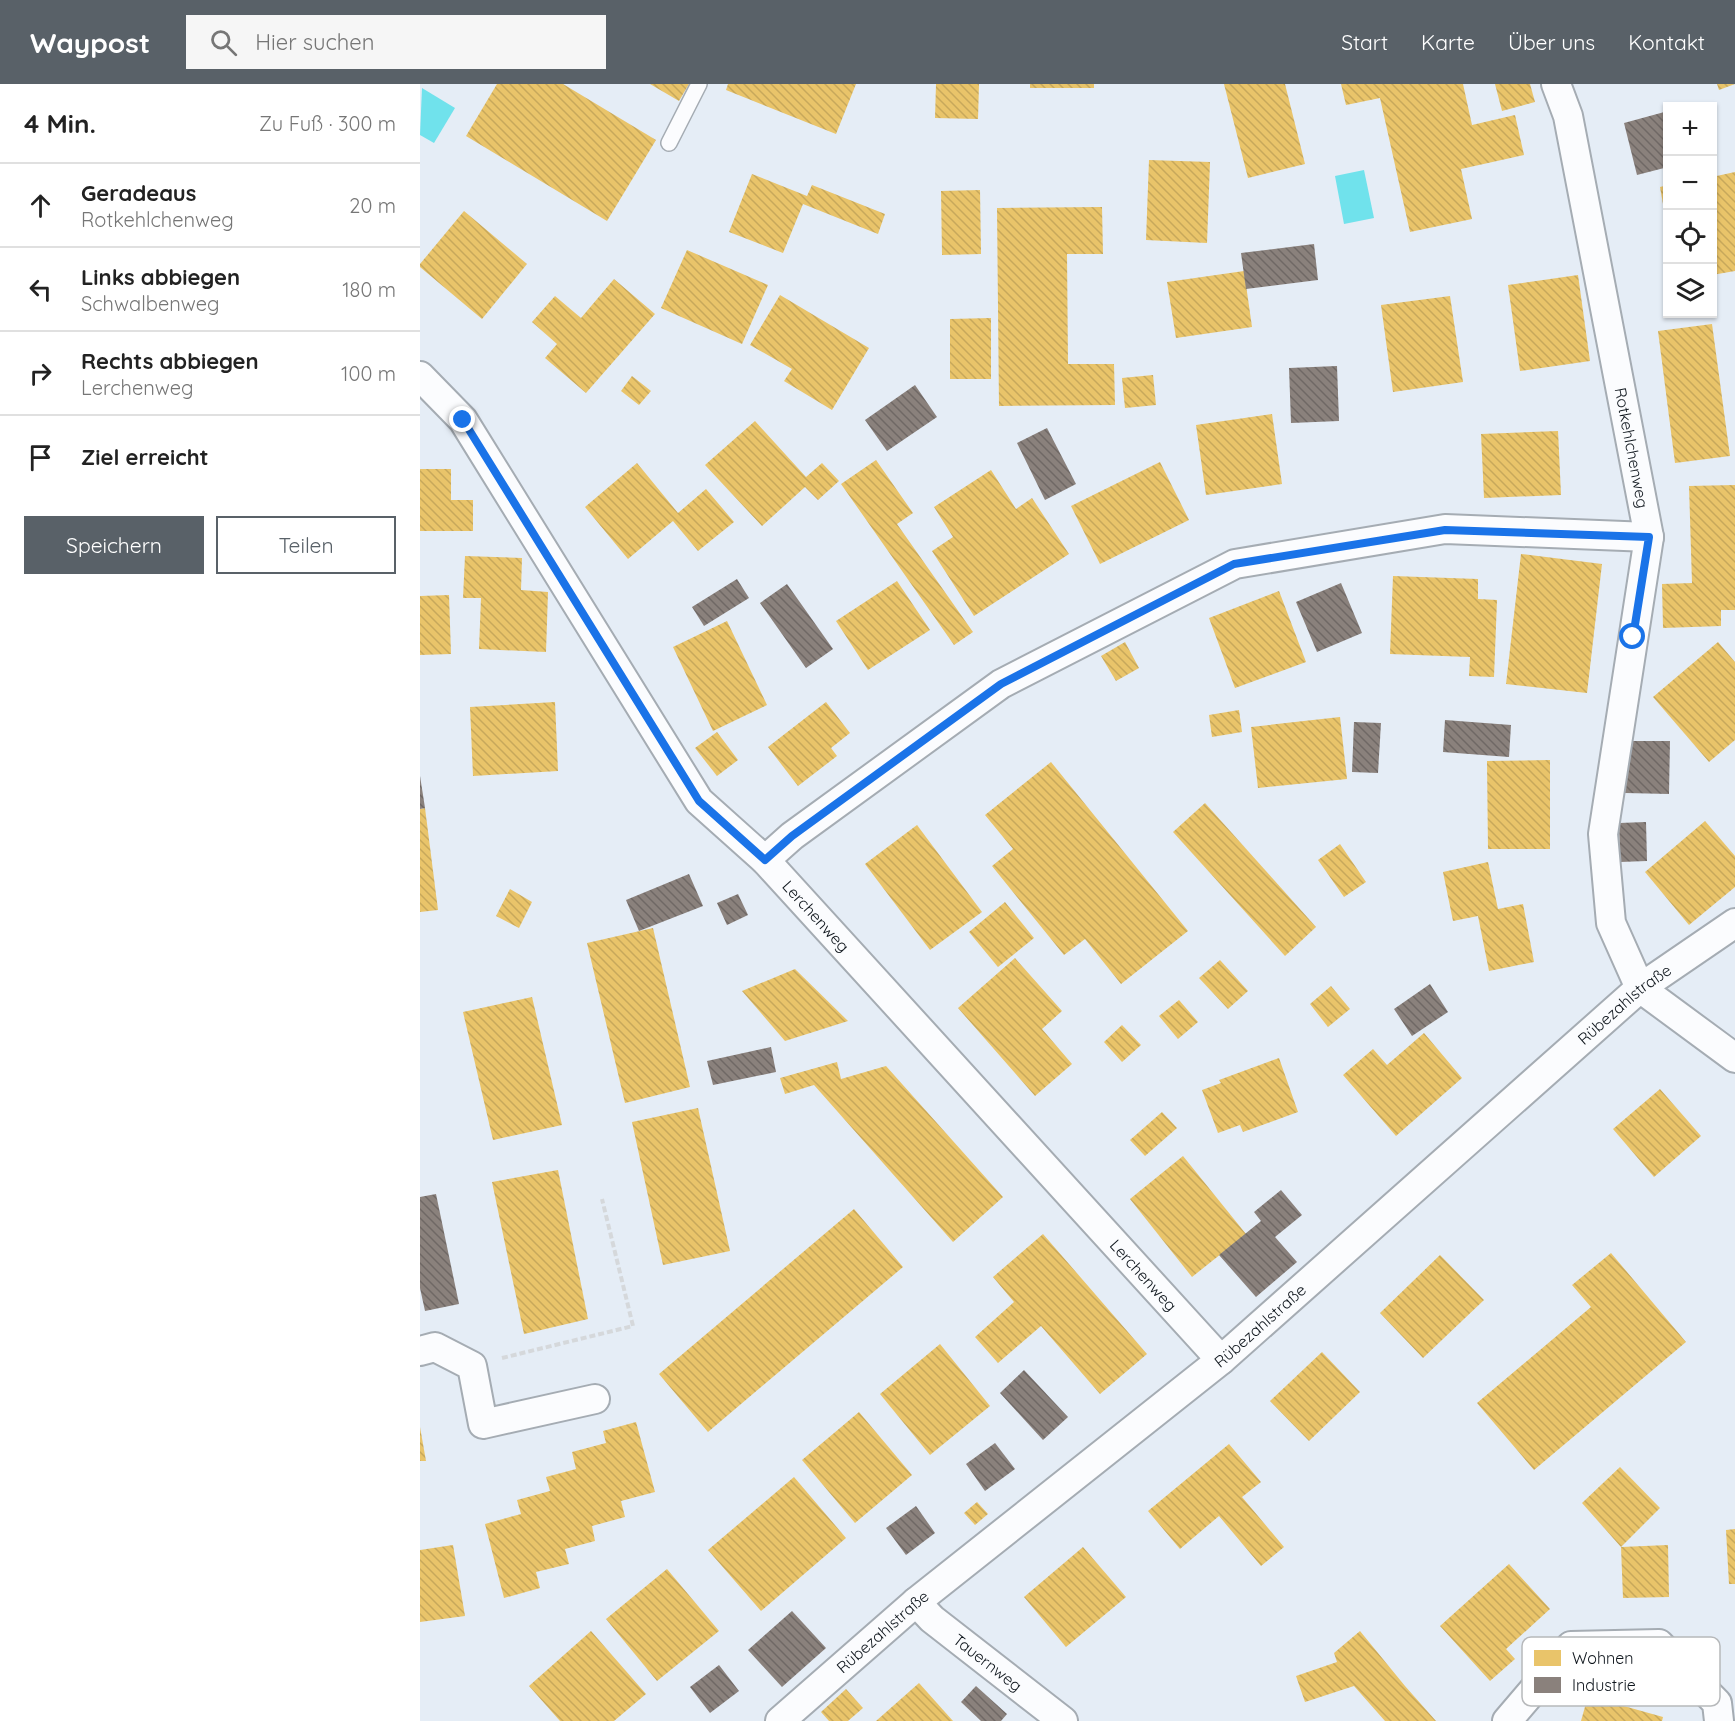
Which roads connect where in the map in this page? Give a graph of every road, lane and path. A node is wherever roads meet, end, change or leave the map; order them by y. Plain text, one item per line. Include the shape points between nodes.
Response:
1 (699, 84) edge
2 (1556, 84) edge
3 (669, 143) dead end
4 (420, 376) edge
5 (1649, 537) junction
6 (765, 860) junction
7 (1735, 923) edge
8 (1640, 988) junction
9 (1735, 1058) edge
10 (602, 1199) dead end
11 (420, 1351) edge
12 (1221, 1360) junction
13 (472, 1366) junction
14 (595, 1399) dead end
15 (916, 1602) junction
16 (1522, 1703) edge
17 (1717, 1706) edge
18 (780, 1721) edge
19 (1063, 1721) edge
20 (1507, 1721) edge
21 (1719, 1721) edge

1 - 3 lane
2 - 5 street, Rotkehlchenweg via 1568,116
4 - 6 street, Lerchenweg via 463,420 699,801
5 - 6 street via 1445,530 1234,564 1001,684 792,836
5 - 8 street, Rotkehlchenweg via 1603,834 1611,923
6 - 12 street, Lerchenweg
7 - 8 street, Rübezahlstraße
8 - 9 street
8 - 12 street, Rübezahlstraße
10 - 13 path via 633,1326
11 - 13 street via 435,1347
12 - 15 street, Rübezahlstraße
13 - 14 street via 483,1424
15 - 18 street, Rübezahlstraße
15 - 19 street, Tauernweg via 932,1619
16 - 20 street
17 - 21 street

